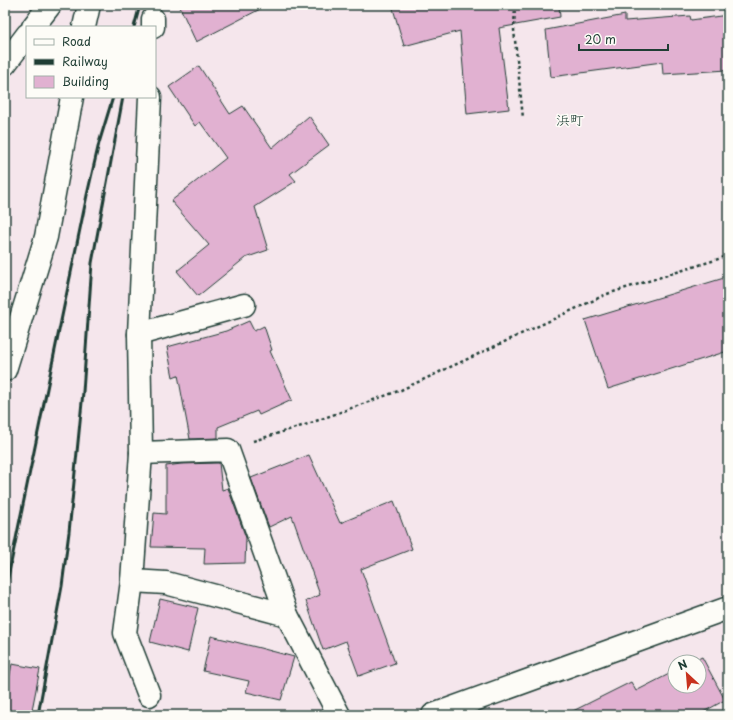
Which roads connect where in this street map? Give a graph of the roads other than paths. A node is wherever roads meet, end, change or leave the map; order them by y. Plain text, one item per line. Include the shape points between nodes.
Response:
1 (50, 5) edge
2 (88, 5) edge
3 (34, 26) edge
4 (84, 26) edge
5 (26, 36) edge
6 (5, 64) edge
7 (72, 98) edge
8 (150, 98) edge
9 (244, 305) dead end
10 (139, 334) junction
11 (5, 370) edge
12 (141, 454) junction
13 (132, 581) junction
14 (728, 608) edge
15 (287, 615) junction
16 (149, 695) dead end
17 (339, 715) edge
18 (433, 715) edge

1 - 3 street
2 - 4 street
5 - 6 street
7 - 11 street via 46,237
8 - 10 street
9 - 10 street
10 - 12 street
12 - 13 street
12 - 15 street via 228,450
13 - 15 street via 166,583
13 - 16 street via 125,633
14 - 18 street
15 - 17 street

